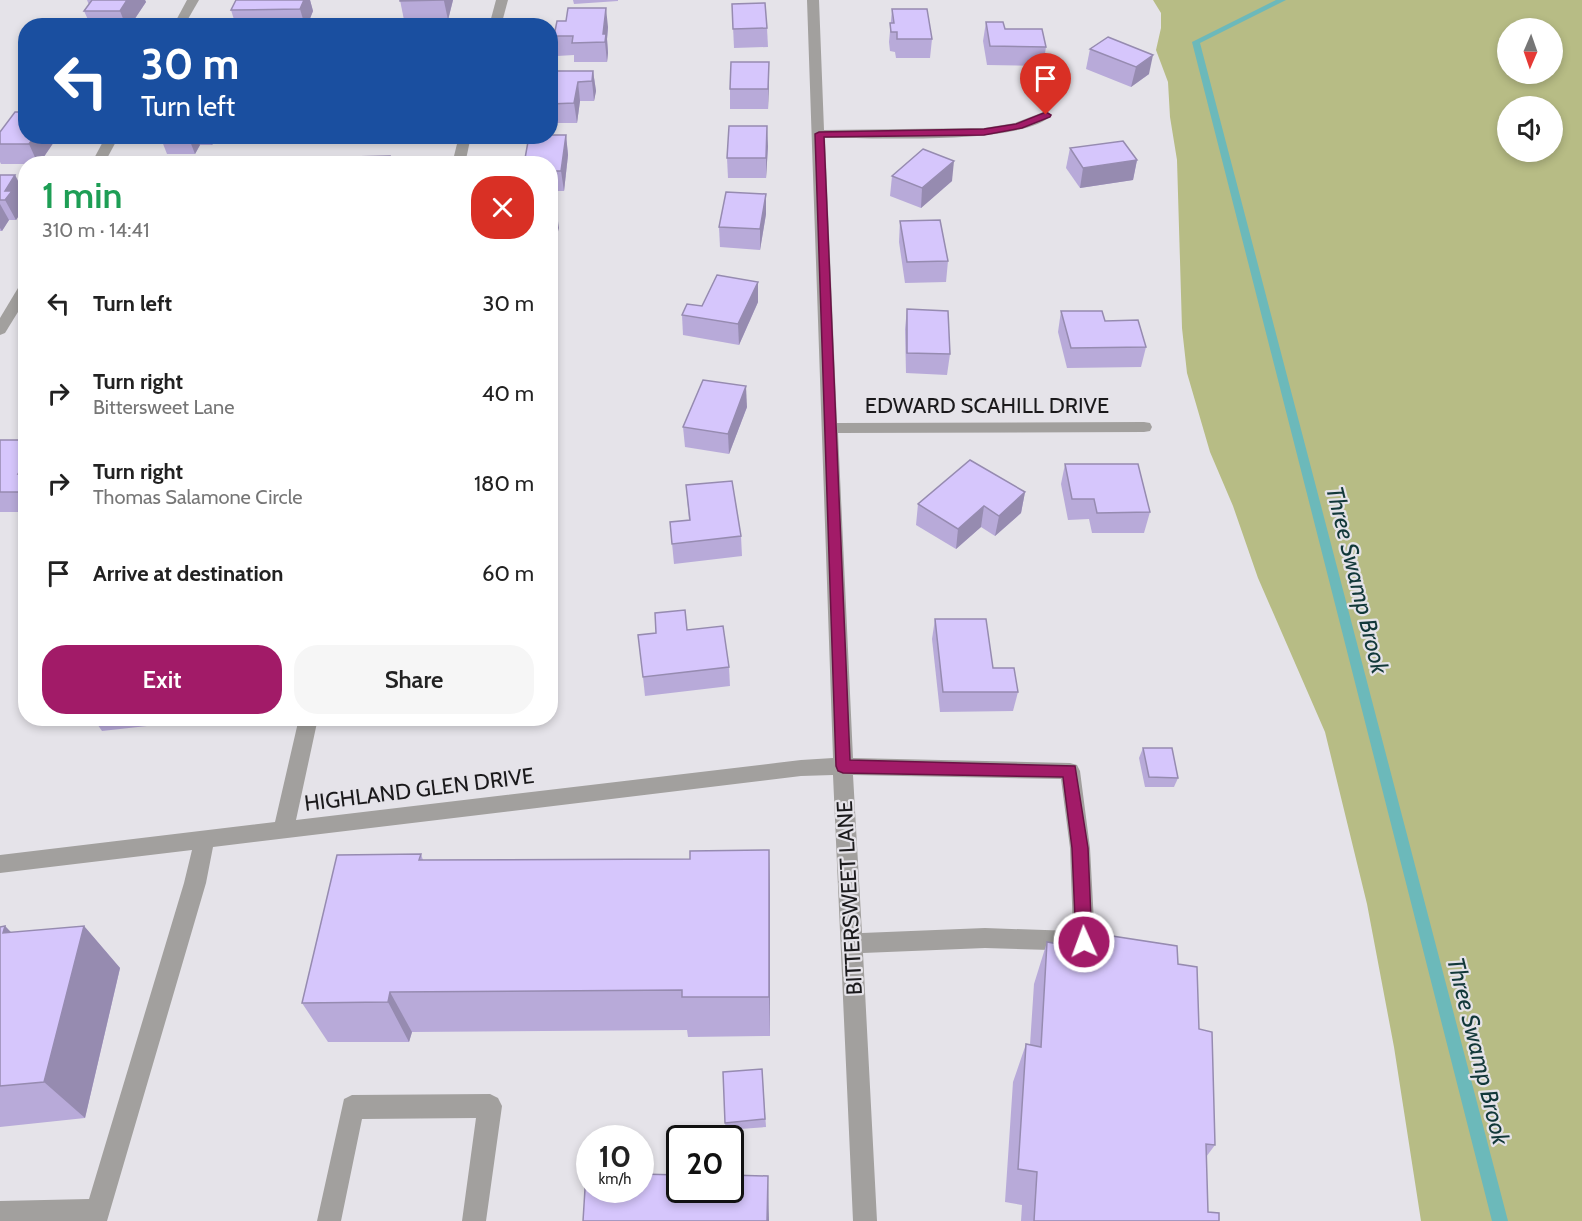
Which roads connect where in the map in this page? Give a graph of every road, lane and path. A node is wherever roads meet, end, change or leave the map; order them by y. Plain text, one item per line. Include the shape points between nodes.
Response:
1 (193, 0) edge
2 (502, 0) edge
3 (813, 0) edge
4 (183, 18) edge
5 (497, 18) edge
6 (1046, 115) dead end
7 (819, 134) junction
8 (18, 300) edge
9 (0, 330) edge
10 (1144, 427) dead end
11 (830, 428) junction
12 (307, 726) edge
13 (843, 766) junction
14 (283, 830) junction
15 (205, 839) junction
16 (0, 864) edge
17 (852, 944) junction
18 (0, 1213) edge
19 (96, 1216) edge
20 (329, 1221) edge
21 (474, 1221) edge
22 (865, 1221) edge

1 - 4 street
2 - 5 street
3 - 7 street, BITTERSWEET LANE
6 - 7 street via 1018,126 984,132
7 - 11 street, BITTERSWEET LANE
8 - 9 street
10 - 11 street, EDWARD SCAHILL DRIVE
11 - 13 street, BITTERSWEET LANE
12 - 14 street
13 - 14 street, HIGHLAND GLEN DRIVE
13 - 17 street, BITTERSWEET LANE
13 - 17 street, HIGHLAND GLEN DRIVE via 1070,771 1080,848 1084,942 986,938
14 - 15 street, HIGHLAND GLEN DRIVE
15 - 16 street, HIGHLAND GLEN DRIVE
15 - 19 street
17 - 22 street, BITTERSWEET LANE
18 - 19 street
20 - 21 street via 352,1107 490,1106

